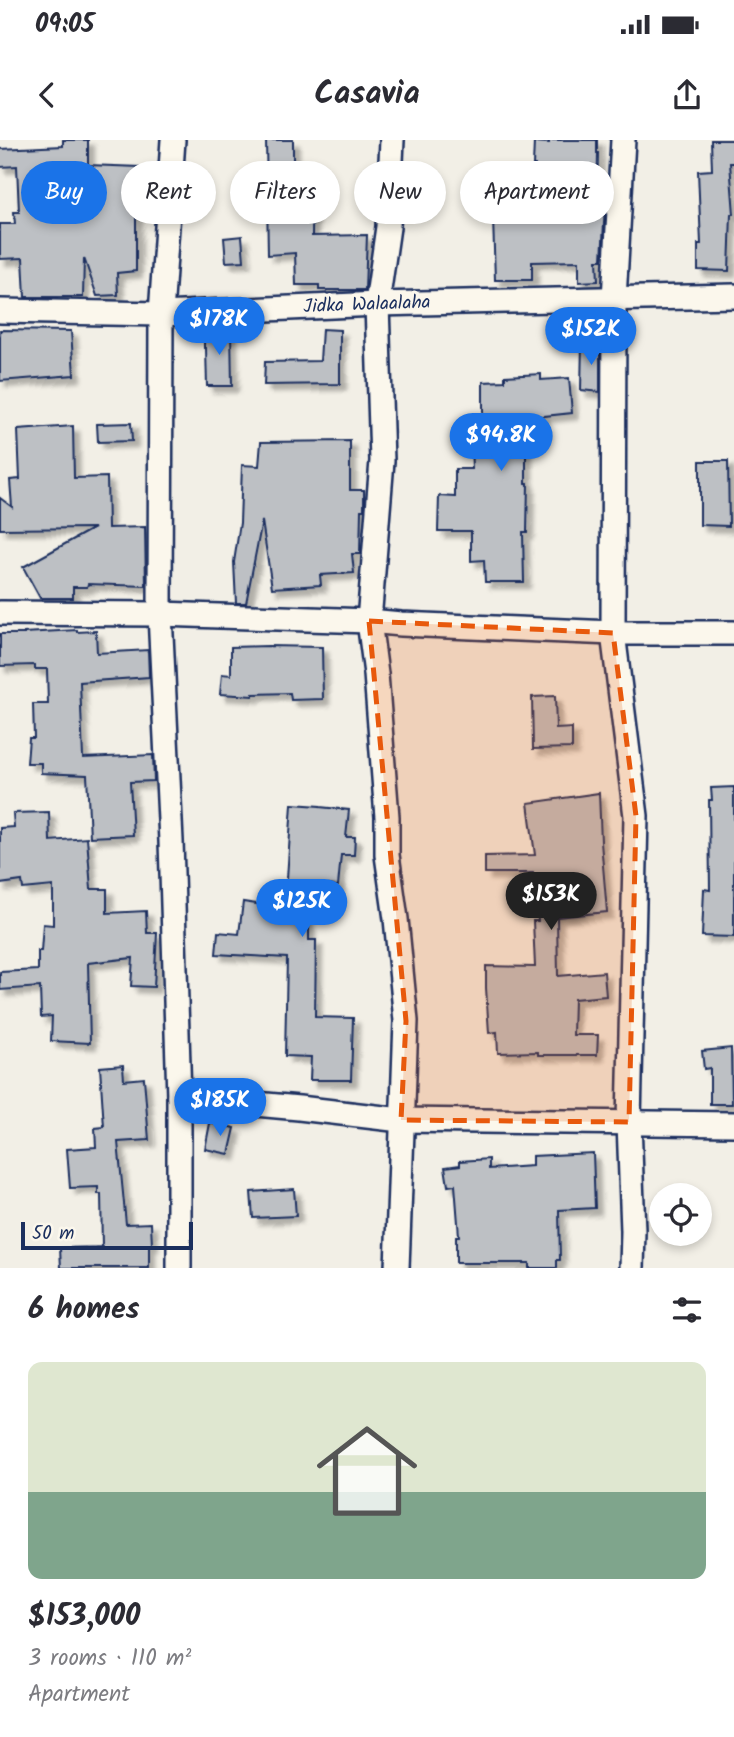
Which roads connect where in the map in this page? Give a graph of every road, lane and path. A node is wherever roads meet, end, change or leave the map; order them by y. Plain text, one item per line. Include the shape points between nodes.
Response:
1 (173, 140) edge
2 (392, 140) edge
3 (623, 140) edge
4 (734, 296) edge
5 (614, 299) junction
6 (377, 304) junction
7 (0, 311) edge
8 (161, 314) junction
9 (0, 614) edge
10 (159, 614) junction
11 (369, 621) junction
12 (613, 633) junction
13 (734, 633) edge
14 (179, 1097) junction
15 (401, 1120) junction
16 (629, 1122) junction
17 (734, 1124) edge
18 (179, 1268) edge
19 (397, 1268) edge
20 (632, 1268) edge

1 - 8 street
2 - 6 street via 388,227
3 - 5 street
4 - 5 street, Jidka Walaalaha
5 - 6 street, Jidka Walaalaha
5 - 12 street
6 - 8 street, Jidka Walaalaha
6 - 11 street via 382,461
7 - 8 street, Jidka Walaalaha
8 - 10 street
9 - 10 street
10 - 11 street
10 - 14 street
11 - 12 street
11 - 15 street via 387,855 406,1021
12 - 13 street
12 - 16 street via 636,816
14 - 15 street
14 - 18 street
15 - 16 street
15 - 19 street
16 - 17 street
16 - 20 street

